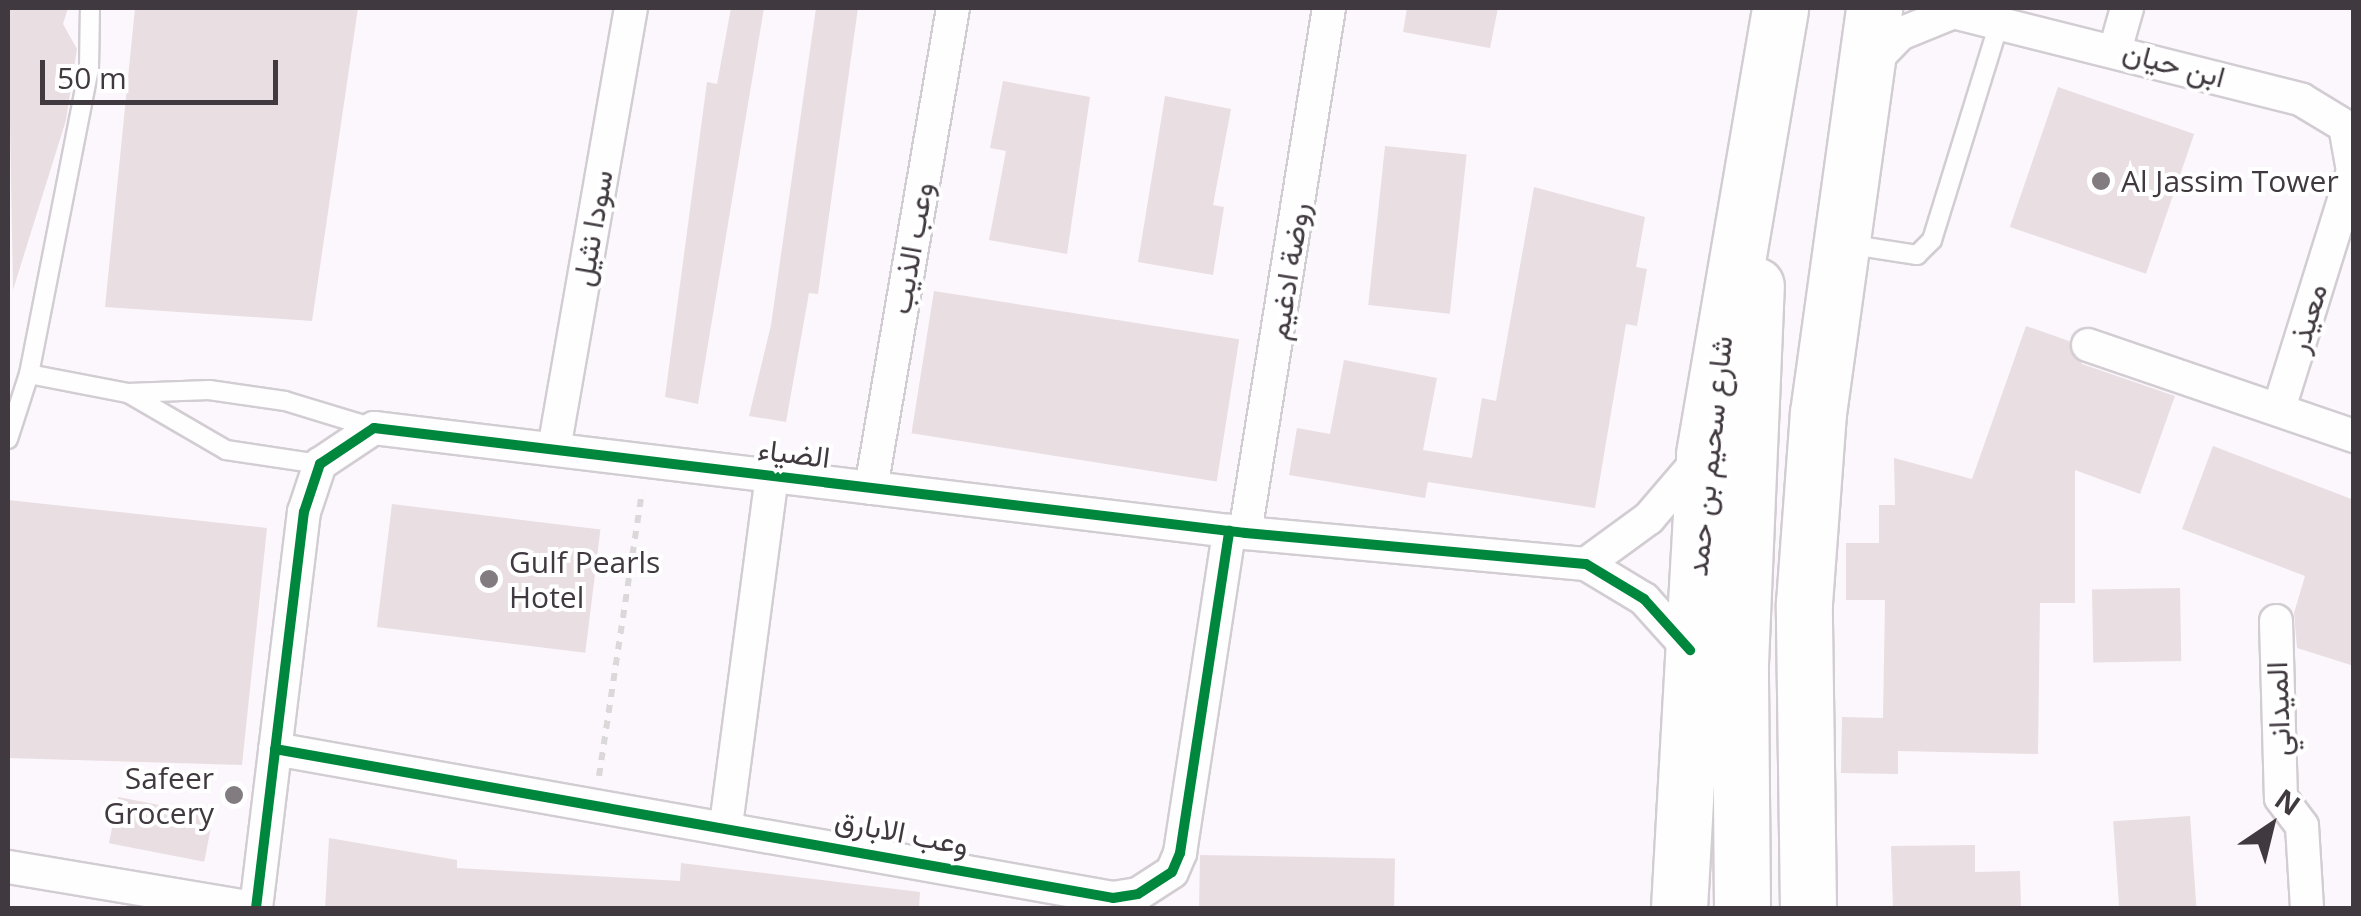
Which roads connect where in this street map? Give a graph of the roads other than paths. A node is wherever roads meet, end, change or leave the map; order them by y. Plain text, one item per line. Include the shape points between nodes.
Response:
1 (90, 8) edge
2 (631, 8) edge
3 (953, 8) edge
4 (1329, 8) edge
5 (1780, 8) edge
6 (1874, 8) edge
7 (2127, 8) edge
8 (1943, 11) edge
9 (1999, 24) junction
10 (2116, 47) junction
11 (1864, 72) junction
12 (2349, 127) edge
13 (2352, 172) edge
14 (1742, 203) junction
15 (1840, 243) junction
16 (2088, 345) dead end
17 (30, 374) junction
18 (128, 394) junction
19 (2279, 408) junction
20 (374, 428) junction
21 (2354, 436) edge
22 (8, 439) edge
23 (554, 450) junction
24 (1704, 454) junction
25 (320, 464) junction
26 (772, 475) junction
27 (871, 488) junction
28 (1237, 532) junction
29 (1586, 564) junction
30 (2276, 620) dead end
31 (1690, 650) junction
32 (275, 748) junction
33 (726, 824) junction
34 (8, 867) edge
35 (1112, 903) edge
36 (254, 908) edge
37 (1679, 908) edge
38 (1742, 908) edge
39 (1808, 908) edge
40 (2307, 908) edge

1 - 17 lane via 89,70
2 - 23 street, سودا نثيل
3 - 27 street, وعب الذيب
4 - 28 street, روضة ادغيم
5 - 14 highway, شارع سحيم بن حمد
6 - 11 highway
7 - 10 street
8 - 9 street, ابن حيان
8 - 11 street, ابن حيان via 1900,34
9 - 10 street, ابن حيان
9 - 15 lane via 1932,240 1917,254
10 - 12 street, ابن حيان via 2302,100
11 - 15 highway
12 - 13 street, ابن حيان
13 - 19 street, معيذر
14 - 24 highway, شارع سحيم بن حمد
14 - 38 highway via 1758,316 1740,663
15 - 39 highway via 1804,603
16 - 19 street
17 - 18 lane
17 - 22 lane
18 - 20 lane via 247,396
18 - 25 lane via 226,450
19 - 21 street
20 - 23 street, الضياء
20 - 25 street
23 - 26 street, الضياء
24 - 29 street via 1648,518
24 - 31 highway, شارع سحيم بن حمد
25 - 32 street via 304,512
26 - 27 street, الضياء
26 - 33 street
27 - 28 street, الضياء
28 - 29 street, الضياء
28 - 35 street, وعب الابارق via 1180,852 1158,885
29 - 31 street, الضياء via 1644,599
30 - 40 street, الميداني via 2281,798 2302,826
31 - 37 highway, شارع سحيم بن حمد
32 - 33 street, وعب الابارق
32 - 36 street
33 - 35 street, وعب الابارق
34 - 36 street

